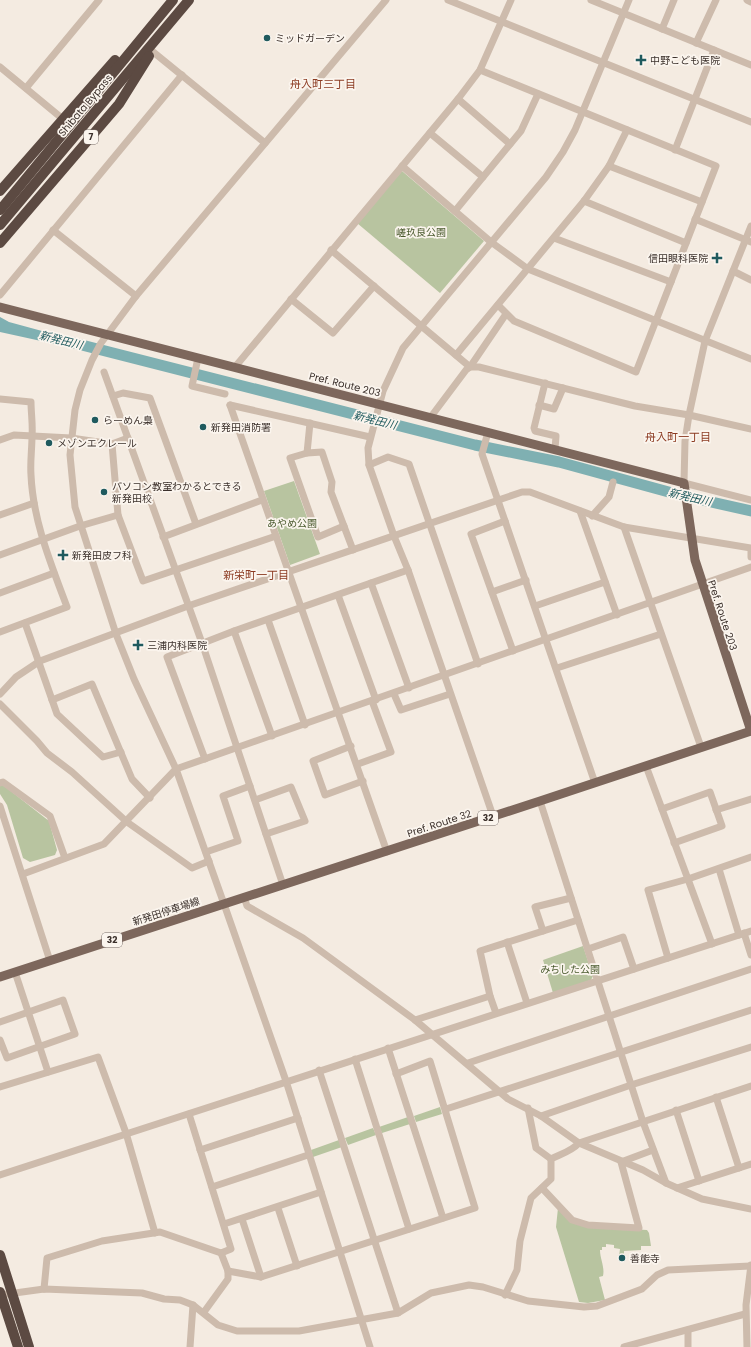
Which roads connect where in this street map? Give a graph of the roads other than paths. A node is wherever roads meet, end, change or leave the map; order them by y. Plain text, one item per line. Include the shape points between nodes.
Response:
1 (99, 0) edge
2 (173, 0) edge
3 (189, 0) edge
4 (386, 0) edge
5 (448, 0) edge
6 (511, 0) edge
7 (591, 0) edge
8 (629, 0) edge
9 (674, 0) edge
10 (716, 0) edge
11 (747, 0) edge
12 (751, 2) edge
13 (623, 13) junction
14 (170, 22) junction
15 (501, 22) junction
16 (662, 29) junction
17 (696, 43) junction
18 (714, 50) junction
19 (152, 51) junction
20 (603, 64) junction
21 (751, 65) edge
22 (0, 67) edge
23 (480, 70) junction
24 (182, 75) junction
25 (26, 88) junction
26 (538, 94) junction
27 (458, 99) junction
28 (694, 100) junction
29 (583, 112) junction
30 (64, 120) junction
31 (751, 122) edge
32 (627, 130) junction
33 (430, 134) junction
34 (265, 143) junction
35 (510, 144) junction
36 (675, 150) junction
37 (402, 166) junction
38 (609, 166) junction
39 (483, 177) junction
40 (0, 190) edge
41 (22, 193) junction
42 (584, 201) junction
43 (702, 202) junction
44 (0, 210) edge
45 (455, 211) junction
46 (695, 219) junction
47 (0, 225) edge
48 (751, 226) edge
49 (53, 230) junction
50 (554, 238) junction
51 (748, 241) edge
52 (491, 242) junction
53 (686, 242) junction
54 (0, 243) edge
55 (331, 250) junction
56 (528, 269) junction
57 (733, 272) junction
58 (751, 280) edge
59 (671, 282) junction
60 (374, 286) junction
61 (0, 295) edge
62 (136, 296) junction
63 (291, 299) junction
64 (498, 306) junction
65 (0, 307) edge
66 (506, 314) junction
67 (656, 322) junction
68 (420, 325) junction
69 (107, 334) junction
70 (705, 341) junction
71 (456, 356) junction
72 (198, 358) junction
73 (751, 359) edge
74 (234, 367) junction
75 (470, 367) junction
76 (104, 372) dead end
77 (545, 383) junction
78 (563, 388) junction
79 (225, 394) dead end
80 (113, 396) junction
81 (0, 399) edge
82 (539, 405) junction
83 (378, 408) junction
84 (689, 415) junction
85 (430, 418) junction
86 (310, 423) junction
87 (751, 429) edge
88 (32, 436) junction
89 (370, 437) junction
90 (487, 437) junction
91 (71, 438) junction
92 (128, 438) junction
93 (0, 440) edge
94 (112, 444) junction
95 (555, 449) junction
96 (307, 453) junction
97 (369, 465) junction
98 (613, 482) dead end
99 (685, 486) junction
100 (498, 499) junction
101 (262, 500) junction
102 (751, 500) edge
103 (34, 503) junction
104 (580, 511) junction
105 (0, 515) edge
106 (118, 515) junction
107 (592, 516) junction
108 (505, 521) junction
109 (196, 524) junction
110 (429, 524) junction
111 (80, 526) junction
112 (344, 526) junction
113 (624, 527) junction
114 (276, 536) junction
115 (394, 536) junction
116 (163, 537) junction
117 (691, 539) junction
118 (42, 540) junction
119 (751, 549) edge
120 (353, 550) junction
121 (0, 555) edge
122 (751, 557) edge
123 (751, 567) edge
124 (408, 570) junction
125 (176, 571) junction
126 (290, 572) junction
127 (54, 573) junction
128 (526, 580) junction
129 (605, 582) junction
130 (371, 583) junction
131 (702, 585) junction
132 (492, 592) junction
133 (0, 593) edge
134 (338, 595) junction
135 (650, 603) junction
136 (188, 606) junction
137 (535, 606) junction
138 (303, 608) junction
139 (617, 615) junction
140 (268, 620) junction
141 (25, 623) junction
142 (234, 631) junction
143 (0, 632) edge
144 (116, 634) junction
145 (661, 634) junction
146 (547, 640) junction
147 (202, 643) junction
148 (513, 651) junction
149 (40, 661) junction
150 (478, 664) junction
151 (557, 668) junction
152 (443, 676) junction
153 (409, 688) junction
154 (0, 694) edge
155 (394, 694) junction
156 (450, 694) junction
157 (52, 700) junction
158 (374, 701) junction
159 (0, 704) edge
160 (340, 713) junction
161 (305, 725) junction
162 (751, 731) edge
163 (272, 736) junction
164 (351, 746) junction
165 (701, 747) junction
166 (238, 748) junction
167 (121, 752) junction
168 (205, 759) junction
169 (358, 764) junction
170 (646, 766) junction
171 (176, 769) junction
172 (364, 782) junction
173 (0, 783) edge
174 (595, 783) junction
175 (250, 786) junction
176 (150, 798) junction
177 (751, 799) edge
178 (255, 800) junction
179 (540, 802) junction
180 (0, 806) edge
181 (662, 808) junction
182 (716, 810) junction
183 (493, 816) junction
184 (127, 822) junction
185 (266, 834) junction
186 (674, 843) junction
187 (206, 852) junction
188 (388, 852) junction
189 (751, 857) edge
190 (65, 858) junction
191 (209, 861) junction
192 (718, 869) junction
193 (23, 874) junction
194 (688, 879) junction
195 (283, 885) junction
196 (244, 897) junction
197 (571, 898) junction
198 (224, 904) junction
199 (578, 920) junction
200 (543, 931) junction
201 (745, 933) edge
202 (507, 942) junction
203 (712, 944) junction
204 (588, 949) junction
205 (751, 955) edge
206 (668, 958) junction
207 (50, 961) junction
208 (634, 969) junction
209 (751, 969) edge
210 (15, 972) junction
211 (0, 977) edge
212 (598, 980) junction
213 (490, 996) junction
214 (527, 1003) junction
215 (751, 1010) edge
216 (28, 1012) junction
217 (496, 1013) junction
218 (609, 1015) junction
219 (415, 1020) junction
220 (0, 1022) edge
221 (430, 1034) junction
222 (0, 1040) edge
223 (40, 1047) junction
224 (751, 1047) edge
225 (388, 1048) junction
226 (621, 1052) junction
227 (354, 1059) junction
228 (468, 1063) junction
229 (319, 1070) junction
230 (48, 1072) junction
231 (396, 1074) junction
232 (286, 1081) junction
233 (631, 1085) junction
234 (0, 1087) edge
235 (751, 1087) edge
236 (500, 1092) junction
237 (716, 1097) junction
238 (528, 1108) junction
239 (446, 1109) junction
240 (676, 1110) junction
241 (189, 1114) junction
242 (541, 1116) junction
243 (298, 1118) junction
244 (643, 1122) junction
245 (126, 1133) junction
246 (580, 1143) junction
247 (200, 1150) junction
248 (653, 1150) junction
249 (308, 1156) junction
250 (551, 1159) junction
251 (621, 1162) junction
252 (751, 1164) edge
253 (739, 1168) junction
254 (0, 1175) edge
255 (698, 1181) junction
256 (666, 1183) junction
257 (212, 1187) junction
258 (542, 1188) junction
259 (677, 1188) junction
260 (321, 1192) junction
261 (278, 1208) junction
262 (751, 1209) edge
263 (443, 1218) junction
264 (242, 1219) junction
265 (224, 1224) junction
266 (410, 1229) junction
267 (155, 1233) junction
268 (375, 1240) junction
269 (340, 1252) junction
270 (221, 1253) junction
271 (0, 1256) edge
272 (751, 1265) edge
273 (297, 1266) junction
274 (228, 1271) junction
275 (261, 1277) junction
276 (44, 1289) junction
277 (12, 1293) junction
278 (0, 1294) edge
279 (505, 1295) junction
280 (193, 1305) junction
281 (204, 1312) junction
282 (398, 1313) junction
283 (745, 1314) junction
284 (360, 1319) junction
285 (688, 1330) junction
286 (655, 1343) edge
287 (18, 1347) edge
288 (29, 1347) edge
289 (190, 1347) edge
290 (370, 1347) edge
291 (624, 1347) edge
292 (688, 1347) edge
293 (747, 1347) edge

1 - 25 street
2 - 30 highway, 7 via 136,37
2 - 41 highway, Shibata Bypass / 7
3 - 14 highway, Shibata Bypass / 7
4 - 34 street
5 - 15 street
6 - 15 street
7 - 13 street
8 - 13 street
9 - 16 street
10 - 17 street
11 - 12 street
13 - 16 street
13 - 20 street
14 - 19 highway, 7
14 - 41 highway, Shibata Bypass / 7
15 - 20 street
15 - 23 street
16 - 17 street
17 - 18 street
18 - 21 street
18 - 28 street
19 - 24 street
19 - 54 highway, 7 via 119,104
20 - 28 street
20 - 29 street
22 - 25 street
23 - 26 street
23 - 27 street
24 - 34 street
24 - 49 street
25 - 30 street
26 - 29 street
26 - 35 street via 521,131
27 - 33 street
27 - 35 street
28 - 31 street
28 - 36 street
29 - 32 street
29 - 52 street via 564,152
30 - 40 highway, 7
32 - 36 street
32 - 38 street
33 - 37 street
33 - 39 street
34 - 62 street
35 - 39 street
36 - 43 street via 716,166
37 - 45 street
37 - 55 street
38 - 42 street
38 - 43 street
39 - 45 street
41 - 44 highway, Shibata Bypass / 7
41 - 47 highway, Shibata Bypass / 7
42 - 50 street
42 - 53 street
43 - 46 street
45 - 52 street
46 - 51 street
46 - 53 street
48 - 51 street
49 - 61 street
49 - 62 street
50 - 56 street
50 - 59 street
51 - 57 street
52 - 56 street
52 - 68 street
53 - 59 street
55 - 60 street
55 - 63 street
56 - 64 street
56 - 67 street
57 - 58 street
57 - 70 street
59 - 67 street
60 - 63 street via 333,333
60 - 68 street
62 - 69 street
63 - 74 street
64 - 66 street
64 - 71 street
65 - 69 main road, Pref. Route 203
66 - 67 street via 514,321 636,372
66 - 75 street
67 - 70 street
68 - 71 street
68 - 83 street via 403,348 389,374
69 - 72 main road, Pref. Route 203
69 - 91 street via 92,360 80,390
70 - 73 street
70 - 84 street
71 - 75 street
72 - 74 main road, Pref. Route 203
72 - 79 street via 192,386
74 - 83 main road, Pref. Route 203
75 - 77 street
75 - 85 street
76 - 80 street
77 - 78 street
77 - 82 street
78 - 82 street via 554,409
78 - 84 street via 635,406
80 - 92 street
80 - 109 street via 123,393 150,398
81 - 88 street via 31,402
82 - 95 street via 535,431 556,436
83 - 85 main road, Pref. Route 203
83 - 89 street
84 - 87 street
84 - 99 street
85 - 90 main road, Pref. Route 203
86 - 89 street
86 - 96 street
86 - 101 street via 230,405
88 - 91 street
88 - 93 street via 14,435
88 - 103 street via 30,476
89 - 97 street
90 - 95 main road, Pref. Route 203
90 - 100 street via 482,454
91 - 94 street
91 - 111 street via 71,482
92 - 94 street
92 - 116 street
94 - 106 street
95 - 99 main road, Pref. Route 203
96 - 112 street via 322,452 332,482 331,492
96 - 112 street via 290,458 318,537
97 - 110 street via 388,457 409,464
97 - 115 street
98 - 107 street via 609,496
99 - 102 street
99 - 117 main road, Pref. Route 203
100 - 104 street via 530,492
100 - 108 street
100 - 110 street
101 - 109 street
101 - 114 street
103 - 105 street
103 - 118 street
104 - 107 street
104 - 129 street
106 - 111 street
106 - 125 street via 143,582
107 - 113 street
108 - 128 street
108 - 132 street via 471,534
109 - 116 street
110 - 115 street
110 - 150 street
111 - 118 street
111 - 144 street
112 - 120 street
113 - 117 street
113 - 135 street
114 - 125 street
114 - 126 street
115 - 120 street
115 - 124 street
116 - 125 street
117 - 119 street
117 - 131 main road, Pref. Route 203
118 - 121 street
118 - 127 street
119 - 122 street
120 - 126 street
123 - 131 street
124 - 130 street
124 - 152 street
125 - 136 street
126 - 136 street
126 - 138 street
127 - 133 street
127 - 141 street via 67,607
128 - 132 street
128 - 137 street
129 - 137 street
129 - 139 street
130 - 134 street
130 - 153 street
131 - 135 street
131 - 162 main road, Pref. Route 203
132 - 148 street
134 - 138 street
134 - 158 street
135 - 139 street
135 - 145 street
136 - 144 street
136 - 147 street
137 - 146 street
138 - 140 street
138 - 160 street
139 - 146 street
140 - 142 street
140 - 161 street
141 - 143 street
141 - 149 street
142 - 147 street
142 - 163 street
144 - 149 street
144 - 171 street
145 - 151 street
145 - 165 street
146 - 148 street
146 - 151 street
147 - 166 street
147 - 168 street via 167,657
148 - 150 street
149 - 154 street via 16,678
149 - 157 street
150 - 152 street
151 - 174 street
152 - 153 street
152 - 156 street
153 - 155 street
155 - 156 street via 401,710
155 - 158 street
156 - 183 street
157 - 167 street via 57,714 103,757
157 - 167 street via 92,684
158 - 160 street
158 - 169 street via 391,752
159 - 184 street via 47,753
160 - 161 street
160 - 164 street
161 - 163 street
162 - 165 main road, Pref. Route 32 / 32
163 - 166 street
164 - 169 street
164 - 172 street via 313,761 325,795
165 - 170 main road, Pref. Route 32 / 32
166 - 168 street
166 - 175 street
167 - 176 street via 132,779
168 - 171 street
169 - 172 street
170 - 174 main road, Pref. Route 32 / 32
170 - 181 street
171 - 176 street
171 - 187 street
172 - 188 street
173 - 190 street via 3,782 50,816
174 - 179 main road, Pref. Route 32 / 32
175 - 178 street
175 - 187 street via 223,796 238,841
176 - 184 street
177 - 182 street
178 - 185 street
178 - 185 street via 291,787 305,821
179 - 183 main road, Pref. Route 32 / 32
179 - 197 street
180 - 193 street
181 - 182 street via 710,792
181 - 186 street
182 - 186 street via 722,826
183 - 188 main road, Pref. Route 32 / 32
184 - 190 street via 104,844
184 - 191 street via 192,868
185 - 195 street
186 - 194 street
187 - 191 street
188 - 195 main road, Pref. Route 32 / 32
189 - 192 street
190 - 193 street
191 - 198 street
192 - 194 street
192 - 201 street
193 - 207 street
194 - 203 street
194 - 206 street via 648,890
195 - 196 main road, Pref. Route 32 / 32
196 - 198 main road, Pref. Route 32 / 32
196 - 219 street via 247,906 303,938
197 - 199 street
197 - 200 street via 535,907
198 - 207 main road, 新発田停車場線 / 32
198 - 232 street
199 - 200 street
199 - 204 street
200 - 202 street
201 - 203 street
201 - 205 street
202 - 213 street via 480,951
202 - 214 street
203 - 206 street
204 - 208 street via 623,937
204 - 212 street
206 - 208 street
207 - 210 main road, 新発田停車場線 / 32
208 - 212 street
209 - 218 street
210 - 211 main road, 新発田停車場線 / 32
210 - 216 street
212 - 214 street
212 - 218 street
213 - 217 street
213 - 219 street
214 - 217 street
215 - 226 street
216 - 220 street
216 - 223 street
216 - 223 street via 62,1000 75,1034
217 - 221 street
218 - 226 street
218 - 228 street
219 - 221 street
221 - 225 street
221 - 228 street
222 - 223 street via 6,1058
223 - 230 street
224 - 233 street
225 - 227 street
225 - 231 street
226 - 233 street
226 - 236 street
227 - 229 street
227 - 266 street
228 - 236 street
229 - 232 street
229 - 268 street
230 - 234 street
230 - 245 street via 98,1057
231 - 239 street via 430,1061
231 - 263 street
232 - 241 street
232 - 243 street
233 - 242 street
233 - 244 street
235 - 237 street
236 - 238 street via 508,1099
236 - 239 street
237 - 240 street
237 - 253 street
238 - 242 street
238 - 250 street via 536,1148
239 - 263 street via 475,1208
240 - 244 street
240 - 255 street
241 - 245 street
241 - 247 street
242 - 246 street
243 - 247 street
243 - 249 street
244 - 246 street
244 - 248 street
245 - 254 street
245 - 267 street
246 - 250 street via 574,1149
246 - 251 street
247 - 257 street
248 - 251 street
248 - 256 street
249 - 257 street
249 - 260 street
250 - 258 street via 551,1179
251 - 256 street via 643,1170
251 - 258 street via 639,1228 588,1225 572,1220
252 - 253 street
253 - 255 street
255 - 259 street
256 - 259 street
257 - 265 street
258 - 279 street via 531,1198 520,1241 517,1270
259 - 262 street via 702,1198
260 - 261 street
260 - 269 street
261 - 264 street
261 - 273 street
263 - 266 street
264 - 265 street
264 - 275 street
265 - 270 street via 231,1249
266 - 268 street
267 - 270 street via 160,1232
267 - 276 street via 102,1241 47,1258
268 - 269 street
268 - 282 street
269 - 273 street
269 - 284 street
270 - 274 street
271 - 277 highway
272 - 279 street via 668,1270 657,1275 642,1289 597,1306 528,1301
272 - 283 street
273 - 275 street
274 - 275 street
274 - 281 street via 228,1279
276 - 277 street
276 - 280 street via 142,1293
277 - 278 street
277 - 288 highway
278 - 287 highway
279 - 282 street via 483,1286 470,1285 431,1293
280 - 281 street
280 - 289 street
281 - 284 street via 218,1325 237,1331 299,1331
282 - 284 street
283 - 285 street
283 - 293 street
284 - 290 street
285 - 286 street
285 - 292 street
286 - 291 street

